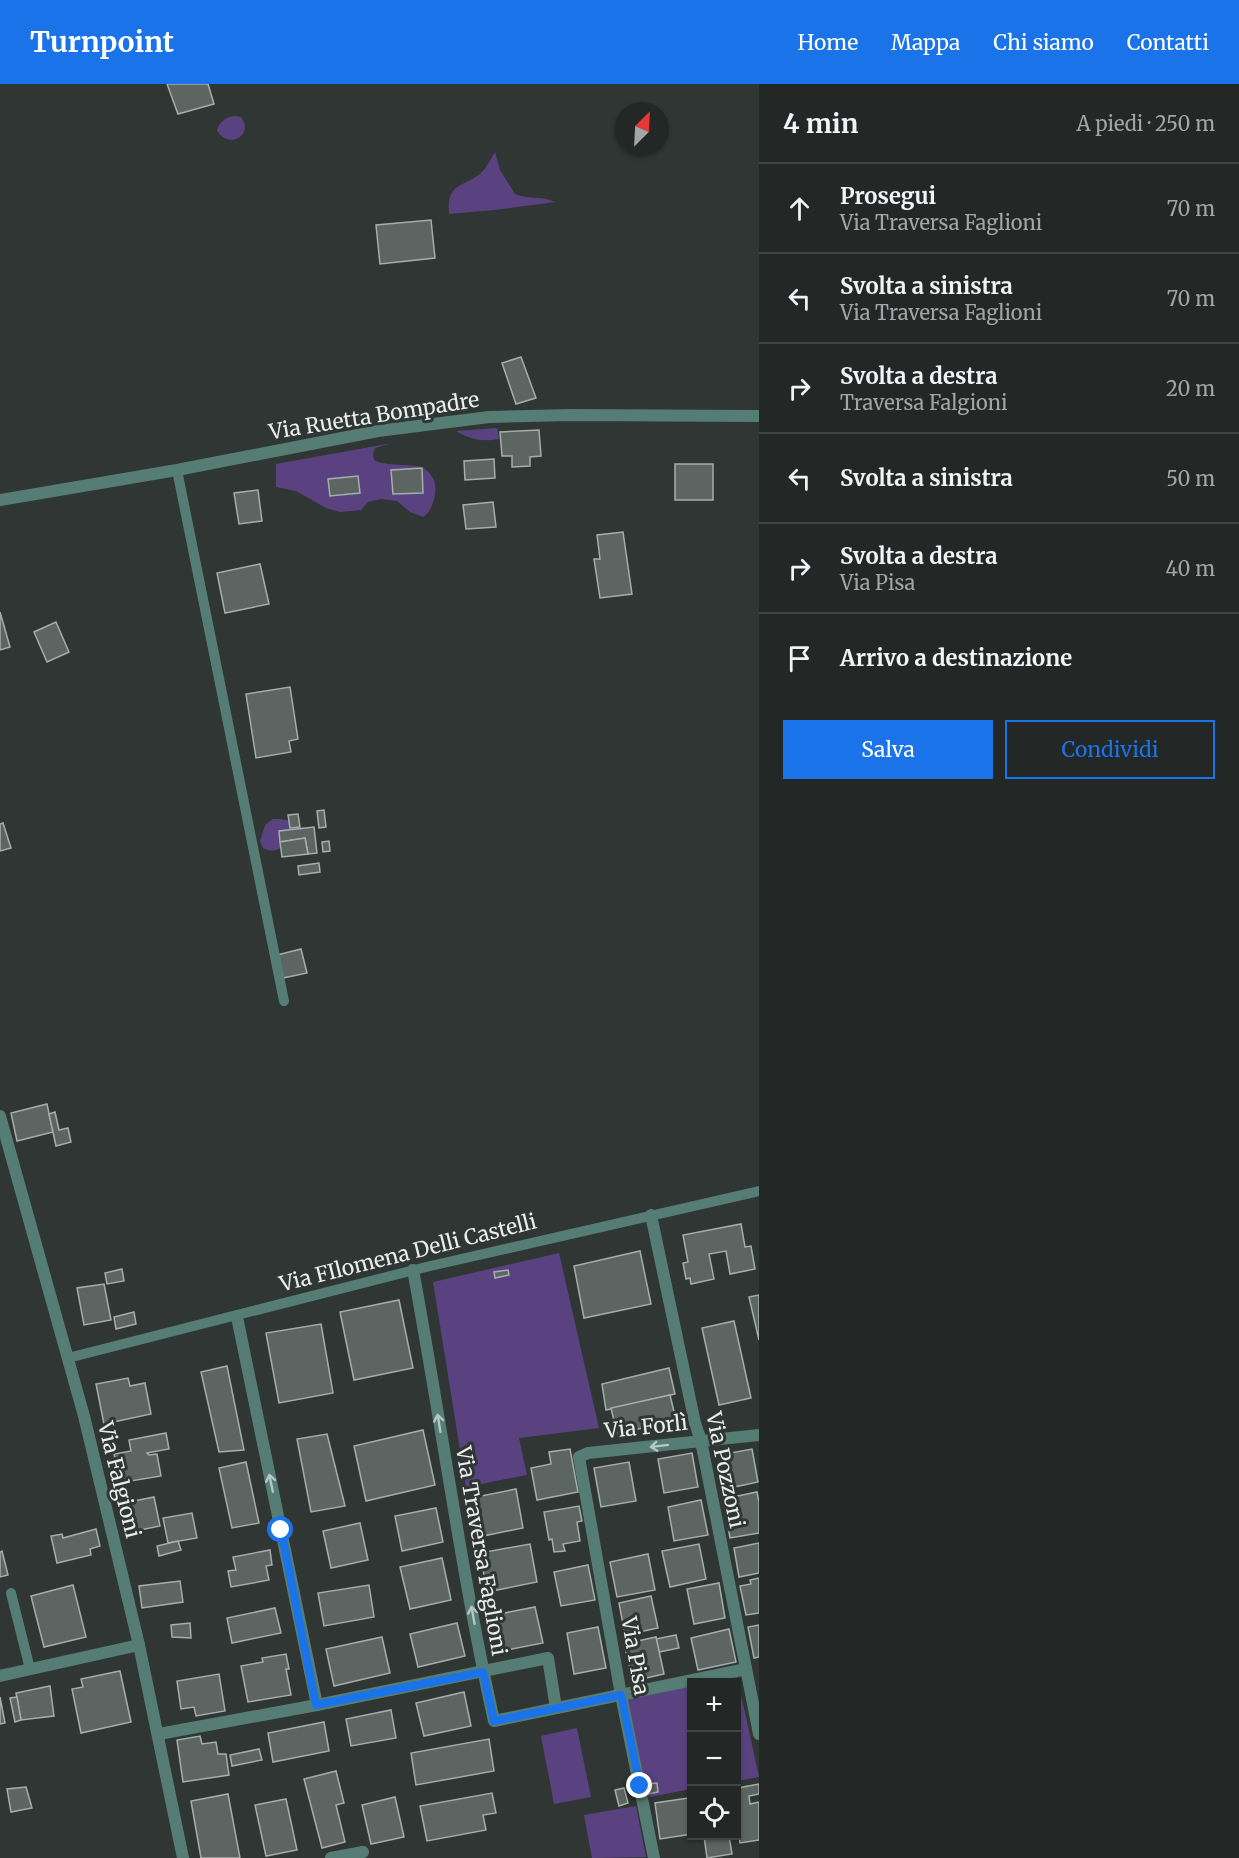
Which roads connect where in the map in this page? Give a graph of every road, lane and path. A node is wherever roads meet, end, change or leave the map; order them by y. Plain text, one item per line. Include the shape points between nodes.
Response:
1 (759, 416) edge
2 (177, 470) junction
3 (0, 500) edge
4 (284, 1001) dead end
5 (1, 1124) edge
6 (759, 1191) edge
7 (651, 1215) junction
8 (413, 1270) junction
9 (237, 1317) junction
10 (68, 1358) junction
11 (759, 1435) edge
12 (701, 1440) junction
13 (580, 1461) joint
14 (11, 1593) dead end
15 (139, 1645) junction
16 (30, 1669) junction
17 (746, 1669) junction
18 (483, 1672) junction
19 (0, 1676) edge
20 (621, 1695) junction
21 (316, 1705) junction
22 (556, 1708) junction
23 (758, 1727) edge
24 (159, 1734) junction
25 (363, 1852) dead end
26 (183, 1858) edge
27 (331, 1858) edge
28 (654, 1858) edge

1 - 2 street, Via Ruetta Bompadre via 489,417 378,431
2 - 3 street, Via Ruetta Bompadre
2 - 4 lane
5 - 10 street, Via Falgioni
6 - 7 lane, Via FIlomena Delli Castelli
7 - 8 lane, Via FIlomena Delli Castelli
7 - 12 street, Via Pozzoni
8 - 9 lane, Via FIlomena Delli Castelli
18 -> 8 street, Via Traversa Faglioni
9 - 10 lane, Via FIlomena Delli Castelli
21 -> 9 street
10 - 15 street, Via Falgioni
11 - 12 street, Via Forlì
12 -> 13 street, Via Forlì via 588,1453 579,1457
12 - 17 street, Via Pozzoni
13 - 20 street, Via Pisa
14 - 16 lane
15 - 16 street
15 - 24 street, Via Falgioni
16 - 19 street
17 - 20 street
17 - 23 street, Via Pozzoni
18 - 21 street, Via Traversa Faglioni
18 - 22 street via 494,1721
18 - 22 street via 548,1658
20 - 22 street
20 - 28 street, Via Pisa
21 - 24 street, Via Traversa Faglioni
24 - 26 street, Via Falgioni
25 - 27 street

